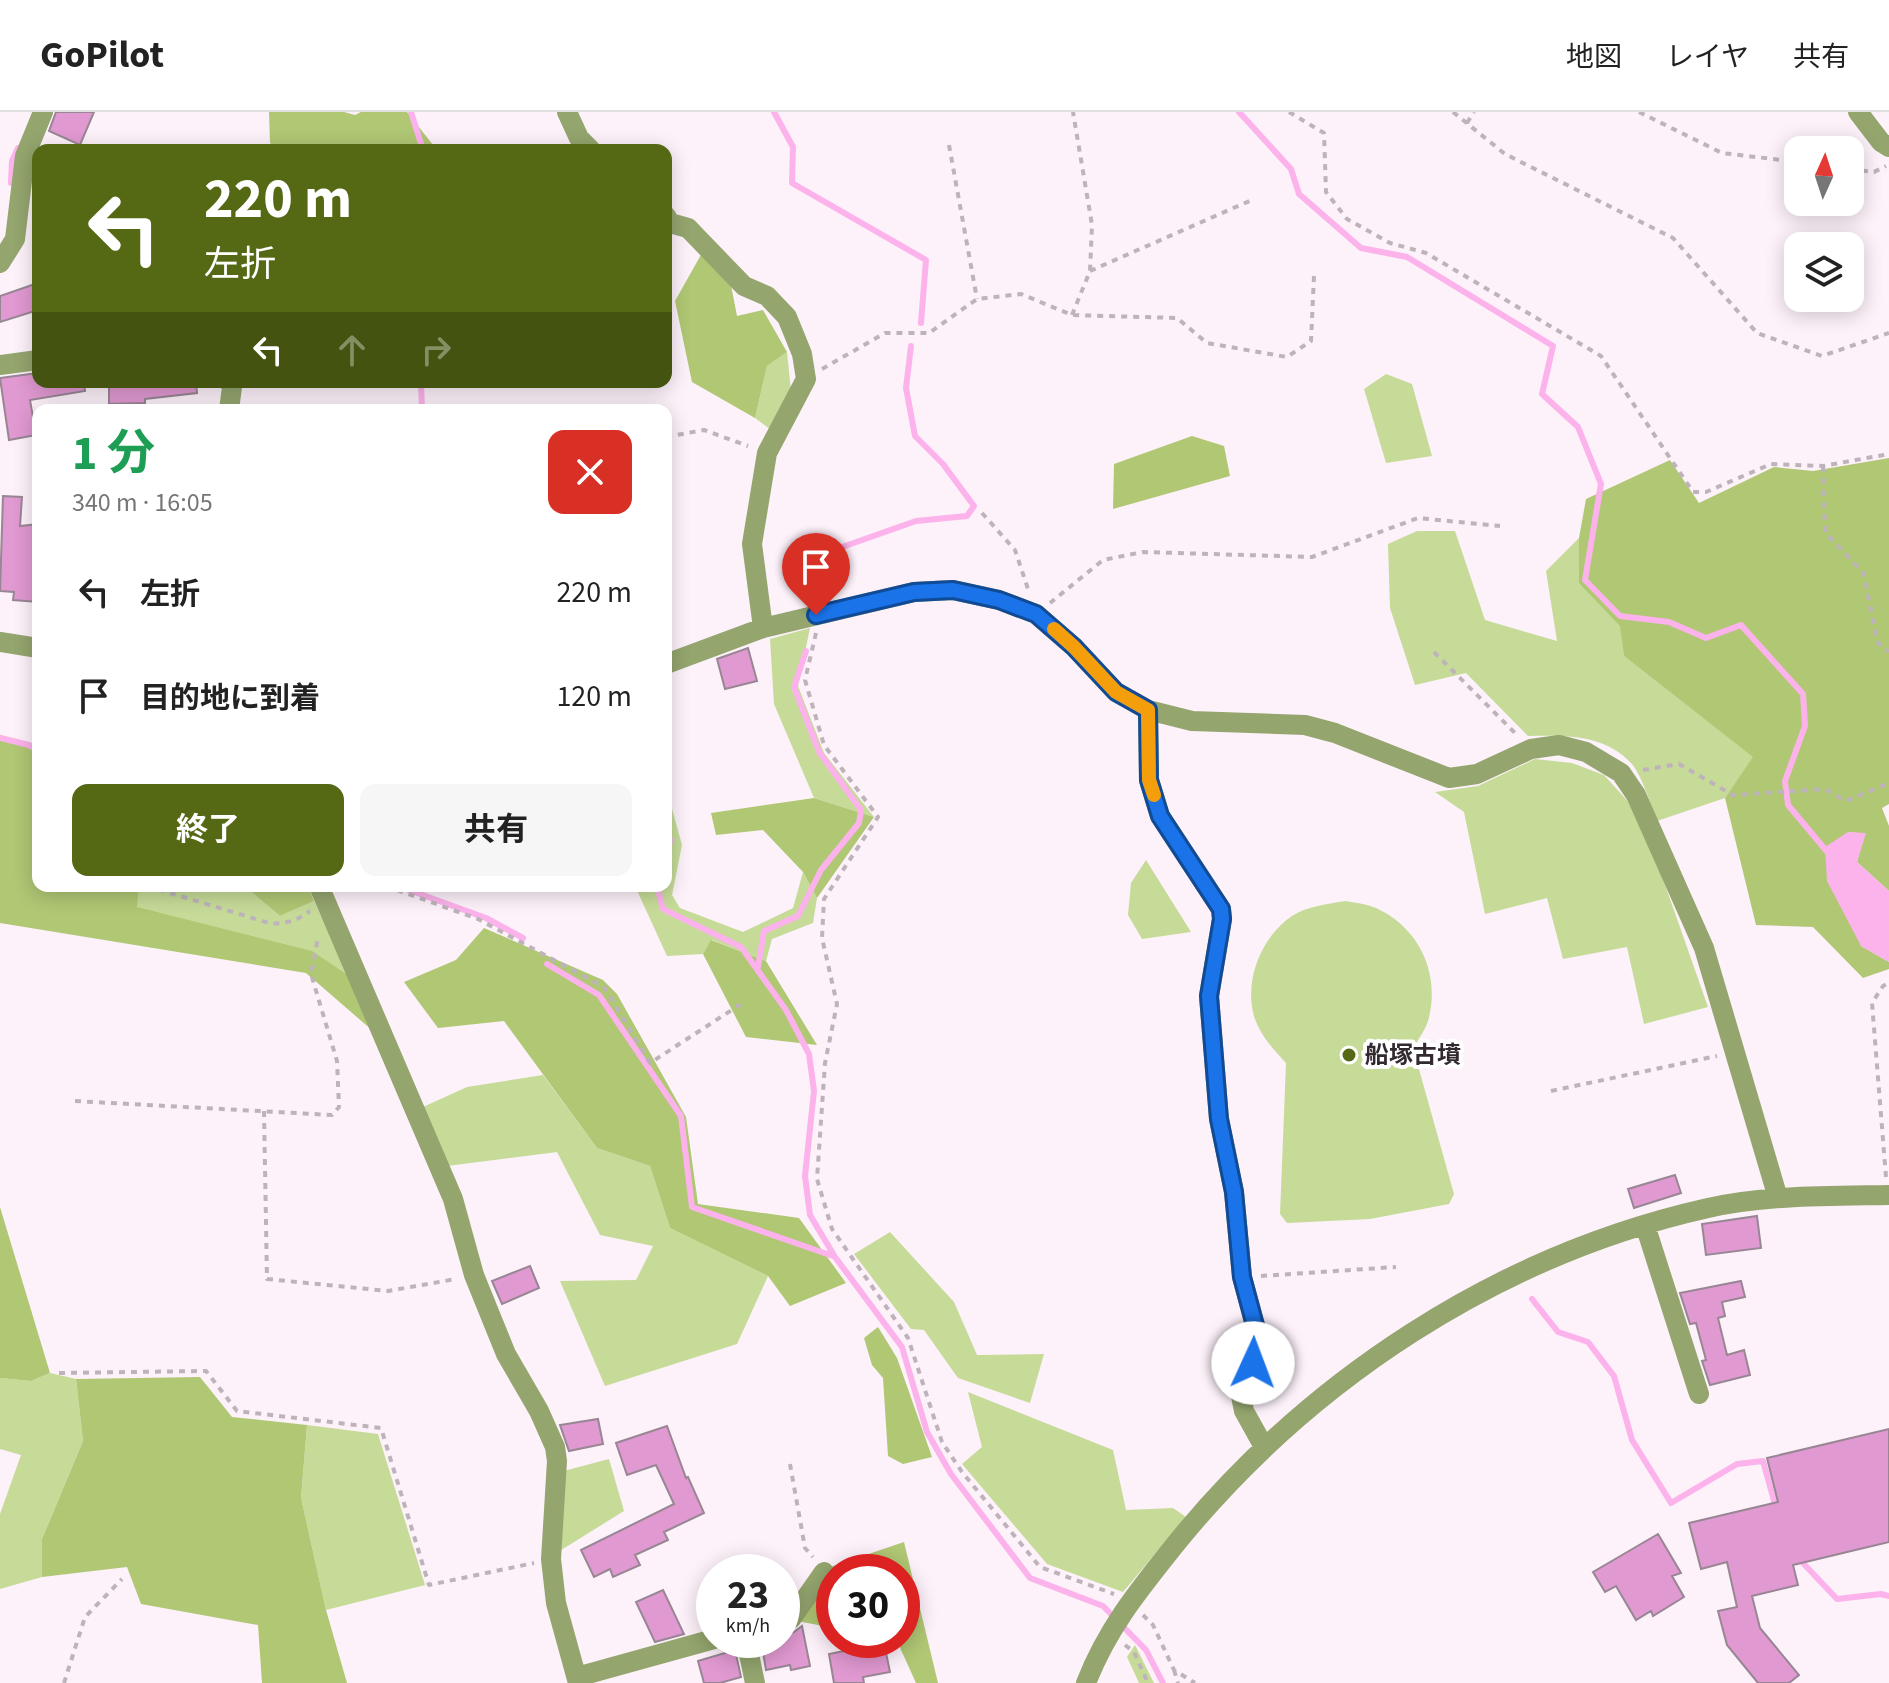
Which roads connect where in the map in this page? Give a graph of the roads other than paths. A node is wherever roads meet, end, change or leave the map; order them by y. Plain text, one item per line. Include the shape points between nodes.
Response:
1 (43, 112) edge
2 (567, 112) edge
3 (1858, 112) edge
4 (585, 144) edge
5 (1889, 147) edge
6 (672, 223) edge
7 (0, 263) edge
8 (32, 361) edge
9 (0, 365) edge
10 (763, 628) junction
11 (0, 642) edge
12 (32, 647) edge
13 (672, 662) edge
14 (1148, 710) junction
15 (322, 894) edge
16 (1888, 1195) edge
17 (1778, 1198) junction
18 (1645, 1225) junction
19 (1699, 1394) dead end
20 (1264, 1447) junction
21 (816, 1583) edge
22 (800, 1606) edge
23 (696, 1644) edge
24 (750, 1658) edge
25 (578, 1680) edge
26 (755, 1683) edge
27 (1086, 1683) edge

1 - 7 street via 25,156 15,239
2 - 4 street
3 - 5 street
6 - 10 street via 688,228 744,286 767,296 787,317 802,354 806,379 767,453 752,544
8 - 9 street
10 - 13 street
10 - 14 street via 914,592 953,590 1036,614 1116,692
11 - 12 street
14 - 17 street via 1192,721 1305,725 1449,778 1477,774 1531,749 1559,745 1586,752 1621,773 1636,795 1704,948
14 - 20 street via 1149,780 1160,816 1221,909 1209,996 1219,1119 1234,1192 1242,1277 1256,1329 1253,1363 1240,1391 1244,1411
15 - 25 street via 453,1199 474,1275 506,1354 555,1447 551,1559 556,1603
16 - 17 street
17 - 18 street
18 - 19 street
18 - 20 street via 1502,1281 1427,1324 1356,1370
20 - 27 street via 1130,1600
21 - 22 street
23 - 25 street
24 - 26 street

